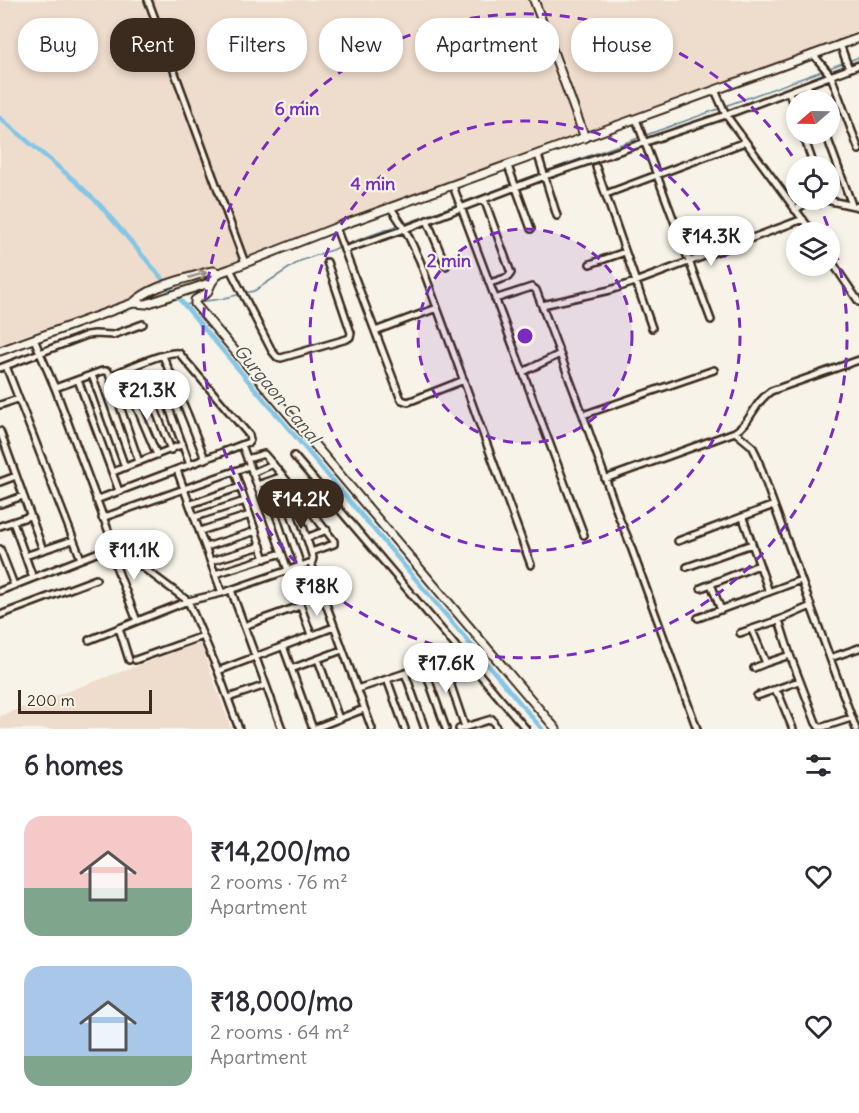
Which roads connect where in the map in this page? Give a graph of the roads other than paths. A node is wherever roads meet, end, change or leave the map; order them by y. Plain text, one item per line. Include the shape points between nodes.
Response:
1 (148, 0) edge
2 (534, 0) edge
3 (859, 38) edge
4 (840, 44) junction
5 (813, 54) junction
6 (847, 64) junction
7 (859, 65) edge
8 (828, 72) junction
9 (807, 85) junction
10 (716, 90) junction
11 (794, 90) edge
12 (809, 90) edge
13 (786, 93) edge
14 (723, 111) junction
15 (636, 119) junction
16 (585, 138) junction
17 (745, 142) junction
18 (644, 143) junction
19 (830, 144) edge
20 (859, 150) edge
21 (538, 155) junction
22 (508, 166) junction
23 (596, 167) dead end
24 (544, 174) junction
25 (658, 176) junction
26 (515, 184) junction
27 (453, 186) junction
28 (606, 194) junction
29 (786, 198) edge
30 (484, 199) junction
31 (840, 203) edge
32 (460, 204) junction
33 (856, 206) edge
34 (391, 208) junction
35 (795, 210) edge
36 (557, 216) dead end
37 (803, 219) junction
38 (427, 220) junction
39 (805, 222) edge
40 (403, 226) junction
41 (336, 228) junction
42 (531, 229) dead end
43 (343, 247) junction
44 (624, 252) junction
45 (327, 262) dead end
46 (690, 262) junction
47 (245, 263) junction
48 (590, 264) dead end
49 (446, 267) dead end
50 (230, 269) junction
51 (840, 272) edge
52 (219, 273) junction
53 (212, 282) junction
54 (635, 282) junction
55 (490, 283) junction
56 (856, 292) edge
57 (495, 299) junction
58 (859, 302) edge
59 (133, 303) junction
60 (542, 305) junction
61 (436, 308) junction
62 (711, 320) dead end
63 (143, 324) dead end
64 (652, 328) dead end
65 (375, 331) junction
66 (34, 339) junction
67 (0, 351) edge
68 (40, 352) junction
69 (560, 354) junction
70 (163, 356) junction
71 (859, 360) edge
72 (3, 367) edge
73 (714, 370) dead end
74 (523, 372) junction
75 (171, 373) junction
76 (92, 375) junction
77 (110, 376) junction
78 (158, 378) junction
79 (78, 380) junction
80 (464, 380) junction
81 (145, 383) junction
82 (55, 388) junction
83 (129, 389) junction
84 (116, 393) junction
85 (18, 399) junction
86 (0, 405) edge
87 (583, 416) junction
88 (0, 431) edge
89 (735, 432) junction
90 (181, 445) junction
91 (242, 445) junction
92 (3, 450) edge
93 (171, 450) junction
94 (157, 455) junction
95 (294, 456) dead end
96 (205, 459) junction
97 (247, 459) junction
98 (139, 462) junction
99 (273, 464) junction
100 (189, 465) junction
101 (249, 466) junction
102 (125, 467) junction
103 (177, 470) junction
104 (113, 472) junction
105 (235, 472) junction
106 (252, 473) junction
107 (16, 476) junction
108 (283, 476) junction
109 (605, 479) junction
110 (0, 482) edge
111 (257, 485) junction
112 (240, 487) junction
113 (293, 489) junction
114 (185, 490) junction
115 (119, 491) junction
116 (23, 496) junction
117 (96, 500) junction
118 (263, 500) junction
119 (245, 501) junction
120 (303, 501) junction
121 (0, 504) edge
122 (191, 504) junction
123 (296, 504) junction
124 (774, 505) junction
125 (282, 510) junction
126 (268, 514) junction
127 (250, 515) junction
128 (30, 516) junction
129 (195, 517) junction
130 (316, 517) junction
131 (102, 518) junction
132 (743, 518) junction
133 (13, 522) junction
134 (302, 523) junction
135 (0, 526) edge
136 (327, 530) junction
137 (200, 531) junction
138 (256, 531) junction
139 (584, 535) dead end
140 (306, 538) junction
141 (73, 540) junction
142 (678, 542) dead end
143 (752, 544) junction
144 (261, 546) junction
145 (111, 547) junction
146 (206, 547) junction
147 (0, 549) edge
148 (43, 550) junction
149 (311, 552) junction
150 (282, 553) junction
151 (25, 556) junction
152 (81, 559) junction
153 (266, 559) junction
154 (211, 561) junction
155 (311, 563) junction
156 (531, 565) dead end
157 (759, 565) junction
158 (301, 566) junction
159 (687, 567) dead end
160 (287, 570) junction
161 (215, 574) junction
162 (33, 578) junction
163 (96, 579) dead end
164 (801, 580) junction
165 (711, 584) junction
166 (14, 585) junction
167 (701, 588) dead end
168 (231, 590) junction
169 (0, 591) edge
170 (769, 592) junction
171 (222, 593) junction
172 (188, 601) junction
173 (300, 606) junction
174 (811, 606) junction
175 (721, 610) junction
176 (0, 615) edge
177 (698, 618) dead end
178 (779, 620) junction
179 (137, 621) junction
180 (244, 626) junction
181 (334, 627) junction
182 (119, 628) junction
183 (752, 630) junction
184 (740, 633) dead end
185 (311, 635) junction
186 (203, 636) junction
187 (89, 640) dead end
188 (283, 646) junction
189 (859, 648) edge
190 (342, 650) junction
191 (790, 655) junction
192 (255, 657) junction
193 (830, 658) junction
194 (318, 659) junction
195 (766, 663) junction
196 (424, 667) junction
197 (754, 668) dead end
198 (291, 669) junction
199 (218, 671) junction
200 (405, 673) junction
201 (387, 680) junction
202 (799, 681) junction
203 (266, 685) junction
204 (357, 690) junction
205 (773, 690) junction
206 (757, 696) dead end
207 (228, 698) junction
208 (364, 709) junction
209 (851, 718) junction
210 (339, 719) junction
211 (477, 726) edge
212 (462, 728) edge
213 (239, 729) edge
214 (282, 729) edge
215 (372, 729) edge
216 (405, 729) edge
217 (425, 729) edge
218 (446, 729) edge
219 (497, 729) edge
220 (526, 729) edge
221 (556, 729) edge
222 (697, 729) edge
223 (793, 729) edge
224 (856, 729) edge

1 - 47 street
2 - 16 street
3 - 4 street
4 - 5 street
4 - 6 street
5 - 8 street
5 - 10 street
6 - 7 street
6 - 8 street
8 - 9 street
8 - 20 street
9 - 11 street
9 - 12 street
10 - 14 street
10 - 15 street
13 - 14 street
14 - 17 street
14 - 18 street
15 - 16 street
15 - 18 street
16 - 21 street
17 - 25 street
17 - 29 street
18 - 24 street
18 - 25 street
19 - 33 street
21 - 22 street
21 - 24 street
22 - 26 street
22 - 27 street
23 - 28 street
24 - 26 street
24 - 36 street
25 - 28 street
25 - 46 street
26 - 30 street
26 - 42 street
27 - 32 street
27 - 34 street
28 - 44 street
30 - 32 street
30 - 55 street via 511,273
31 - 33 street
32 - 38 street
32 - 55 street
34 - 40 street
34 - 41 street
35 - 37 street
37 - 39 street
37 - 46 street
38 - 40 street
38 - 49 street
40 - 43 street
40 - 61 street
41 - 43 street
41 - 47 street
43 - 65 street
44 - 48 street
44 - 54 street
45 - 50 street via 350,337 286,357 277,357 272,351
46 - 54 street
46 - 62 street
47 - 50 street
50 - 52 street
51 - 56 street
52 - 53 street
59 -> 52 street via 142,295 178,281 211,271
53 - 59 street via 146,304
53 - 221 street via 207,293 194,302
54 - 60 street
54 - 64 street
55 - 57 street
56 - 58 street
57 - 60 street via 534,288
57 - 74 street
59 - 66 street
60 - 69 street
61 - 65 street
61 - 80 street
63 - 68 street via 113,334 87,335
65 - 80 street via 402,400 408,402
66 - 67 street
66 - 68 street
68 - 72 street
68 - 82 street
69 - 74 street
69 - 87 street
70 - 75 street
70 - 77 street
70 - 91 street via 176,351 181,354 249,435 250,441
71 - 89 street via 771,391
72 - 85 street
73 - 87 street
74 - 139 street
75 - 78 street
75 - 96 street
76 - 77 street via 104,370
76 - 79 street
76 - 102 street
77 - 84 street
78 - 81 street
78 - 90 street
79 - 82 street
79 - 104 street
80 - 156 street
81 - 83 street
81 - 93 street
82 - 117 street
83 - 84 street
83 - 94 street
84 - 98 street
85 - 86 street
85 - 141 street
87 - 109 street
88 - 92 street
89 - 109 street
89 - 124 street via 752,446
90 - 93 street
90 - 100 street
91 - 96 street
91 - 97 street
92 - 107 street
93 - 94 street
94 - 98 street
95 - 220 street
96 - 100 street
97 - 99 street via 264,454
97 - 101 street
98 - 102 street
99 - 106 street
99 - 108 street
100 - 103 street
101 - 105 street
101 - 106 street
102 - 104 street
103 - 114 street
103 - 115 street
104 - 115 street
105 - 112 street
105 - 114 street
106 - 111 street
107 - 110 street
107 - 116 street
108 - 111 street
108 - 113 street
109 - 222 street
111 - 118 street
112 - 119 street
112 - 122 street
113 - 118 street
113 - 120 street
114 - 122 street
114 - 131 street
115 - 117 street
116 - 121 street
116 - 128 street
117 - 131 street
118 - 126 street
119 - 127 street
119 - 129 street
120 - 123 street
120 - 130 street
122 - 129 street
123 - 125 street
123 - 134 street
124 - 132 street
124 - 164 street
125 - 126 street
125 - 158 street
126 - 150 street
127 - 137 street
127 - 138 street
128 - 133 street
128 - 148 street
129 - 137 street
130 - 134 street
130 - 136 street
131 - 145 street
132 - 142 street
132 - 143 street
133 - 135 street
133 - 151 street
134 - 140 street
136 - 140 street
136 - 149 street via 334,543
137 - 146 street
138 - 144 street
138 - 146 street
140 - 149 street
141 - 148 street
141 - 152 street
143 - 157 street
143 - 159 street
144 - 153 street
144 - 154 street
145 - 152 street
145 - 172 street
145 - 179 street
146 - 154 street
147 - 166 street
148 - 151 street
149 - 155 street
150 - 153 street
150 - 160 street
151 - 162 street
152 - 162 street
153 - 161 street
154 - 161 street
155 - 158 street
155 - 181 street
157 - 165 street
157 - 170 street
158 - 160 street
160 - 168 street
160 - 173 street
161 - 171 street
162 - 166 street
163 - 176 street
164 - 170 street
164 - 174 street
165 - 167 street
165 - 175 street
166 - 169 street
168 - 171 street
168 - 180 street
170 - 175 street
171 - 172 street
172 - 179 street
172 - 186 street
173 - 180 street
173 - 185 street
174 - 178 street
174 - 193 street
175 - 177 street
178 - 183 street
178 - 191 street
179 - 182 street
180 - 192 street
181 - 185 street
181 - 190 street
182 - 186 street via 132,660
182 - 187 street
183 - 184 street
183 - 195 street
185 - 188 street
186 - 199 street
188 - 192 street
188 - 198 street
189 - 193 street
190 - 194 street
190 - 204 street
191 - 195 street
191 - 202 street
192 - 199 street
192 - 203 street
193 - 209 street
194 - 198 street
194 - 210 street
195 - 197 street
196 - 200 street
196 - 212 street via 443,662
196 - 218 street
198 - 210 street via 313,729
199 - 207 street
200 - 201 street
200 - 217 street
201 - 204 street
201 - 216 street
202 - 205 street
202 - 209 street via 819,727
203 - 207 street
203 - 214 street
204 - 208 street
205 - 206 street
205 - 223 street via 779,695
207 - 213 street
208 - 210 street
208 - 215 street
209 - 224 street
211 - 212 street
211 - 219 street via 492,719

